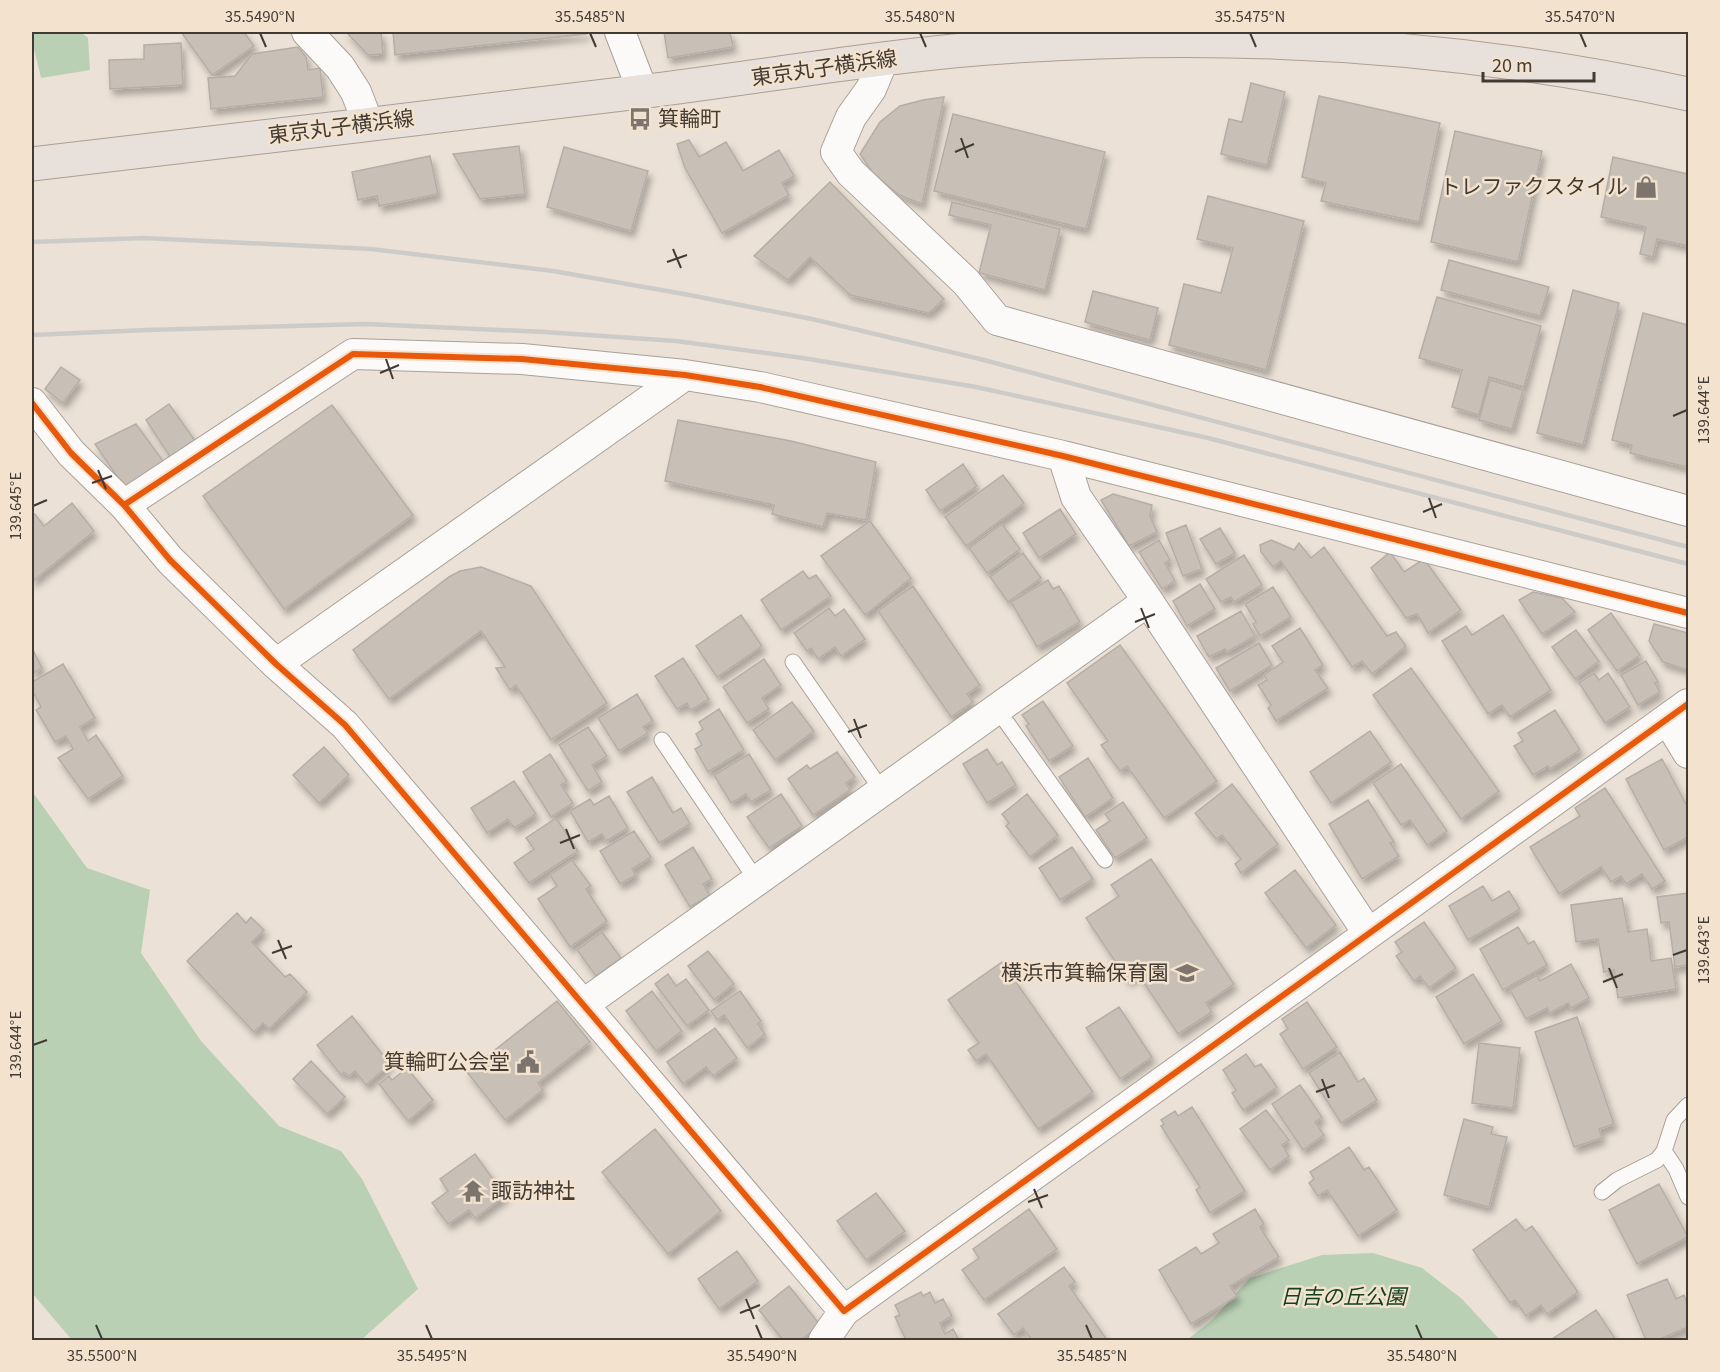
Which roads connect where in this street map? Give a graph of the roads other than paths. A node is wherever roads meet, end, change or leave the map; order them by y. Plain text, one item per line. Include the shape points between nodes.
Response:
1 (308, 32) edge
2 (620, 32) edge
3 (1371, 39) edge
4 (883, 60) junction
5 (643, 92) junction
6 (1689, 94) edge
7 (368, 123) junction
8 (32, 164) edge
9 (685, 375) junction
10 (32, 403) edge
11 (1063, 456) junction
12 (124, 505) junction
13 (1689, 511) edge
14 (1148, 601) junction
15 (1689, 614) edge
16 (793, 662) dead end
17 (276, 664) junction
18 (997, 710) junction
19 (1678, 712) edge
20 (662, 740) dead end
21 (1689, 753) edge
22 (883, 792) junction
23 (1105, 860) dead end
24 (758, 881) junction
25 (1368, 933) junction
26 (584, 1004) junction
27 (1689, 1105) edge
28 (1664, 1151) junction
29 (1602, 1192) dead end
30 (1689, 1197) edge
31 (844, 1311) junction
32 (824, 1341) edge

1 - 7 street via 345,75
2 - 5 street
3 - 4 main road, 東京丸子横浜線 via 1140,39 984,48
3 - 6 main road, 東京丸子横浜線 via 1617,78
4 - 5 main road, 東京丸子横浜線
4 - 13 street via 836,152 851,173 966,282 997,320
5 - 7 main road, 東京丸子横浜線
7 - 8 main road, 東京丸子横浜線
9 - 11 street via 760,387
9 - 12 street via 522,358 353,354
9 - 17 street
10 - 12 street via 70,453
11 - 14 street via 1076,497
11 - 15 street
12 - 17 street via 170,560
14 - 18 street
14 - 25 street
16 - 22 lane
17 - 26 street via 345,725
18 - 22 street
18 - 23 lane
19 - 21 street
19 - 25 street
20 - 24 lane
22 - 24 street
24 - 26 street
25 - 31 street
26 - 31 street
27 - 28 lane via 1674,1120
28 - 29 lane via 1657,1160
28 - 30 lane
31 - 32 street

